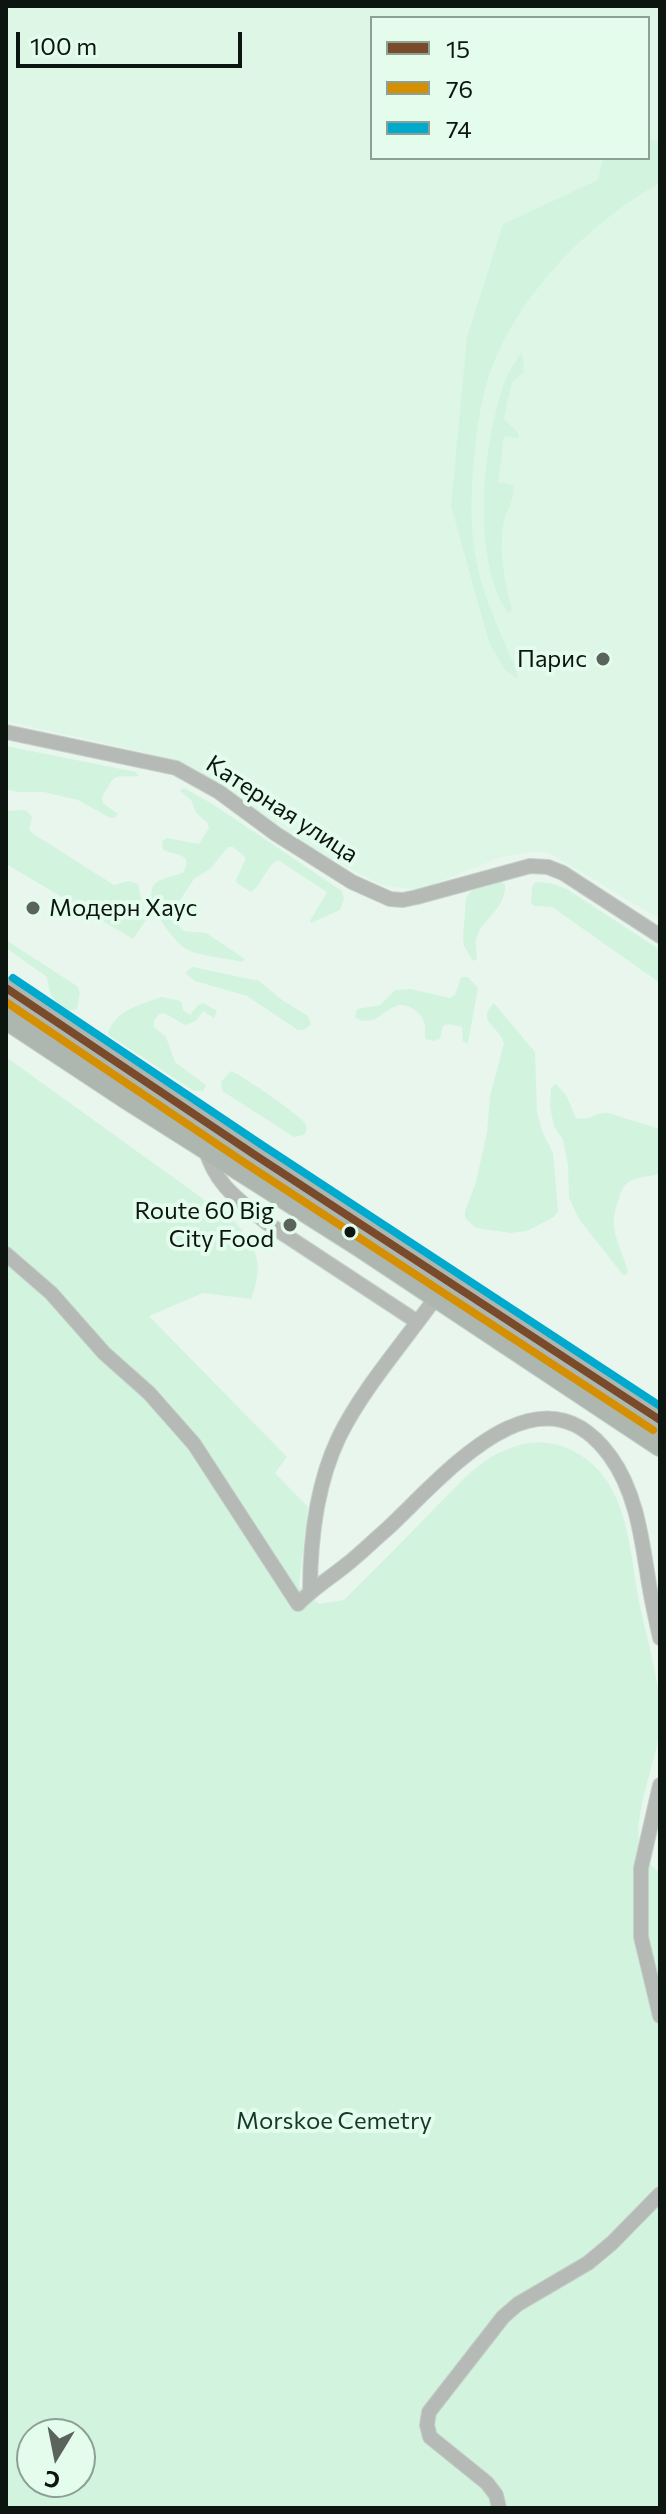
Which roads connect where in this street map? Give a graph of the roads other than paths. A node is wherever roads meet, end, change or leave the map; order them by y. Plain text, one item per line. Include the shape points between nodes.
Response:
1 (6, 732) edge
2 (660, 936) edge
3 (6, 988) edge
4 (6, 1018) edge
5 (205, 1148) junction
6 (6, 1254) edge
7 (436, 1297) junction
8 (416, 1321) junction
9 (660, 1420) edge
10 (660, 1445) edge
11 (310, 1592) junction
12 (660, 1638) edge
13 (660, 1785) edge
14 (660, 2016) edge
15 (660, 2194) edge
16 (499, 2508) edge

1 - 2 street, Катерная улица via 176,768 340,875 390,899 417,897 530,866 548,867
3 - 9 highway
4 - 5 highway
5 - 7 highway
5 - 8 street via 211,1170 256,1213
6 - 11 street via 51,1293 194,1444 298,1604
7 - 8 street
7 - 10 highway
8 - 11 street via 339,1438 315,1518
11 - 12 street via 485,1442 515,1423 545,1417 579,1428 598,1441 616,1465 642,1535
13 - 14 street via 641,1868 641,1937
15 - 16 street via 588,2263 503,2317 429,2412 430,2437 487,2483

